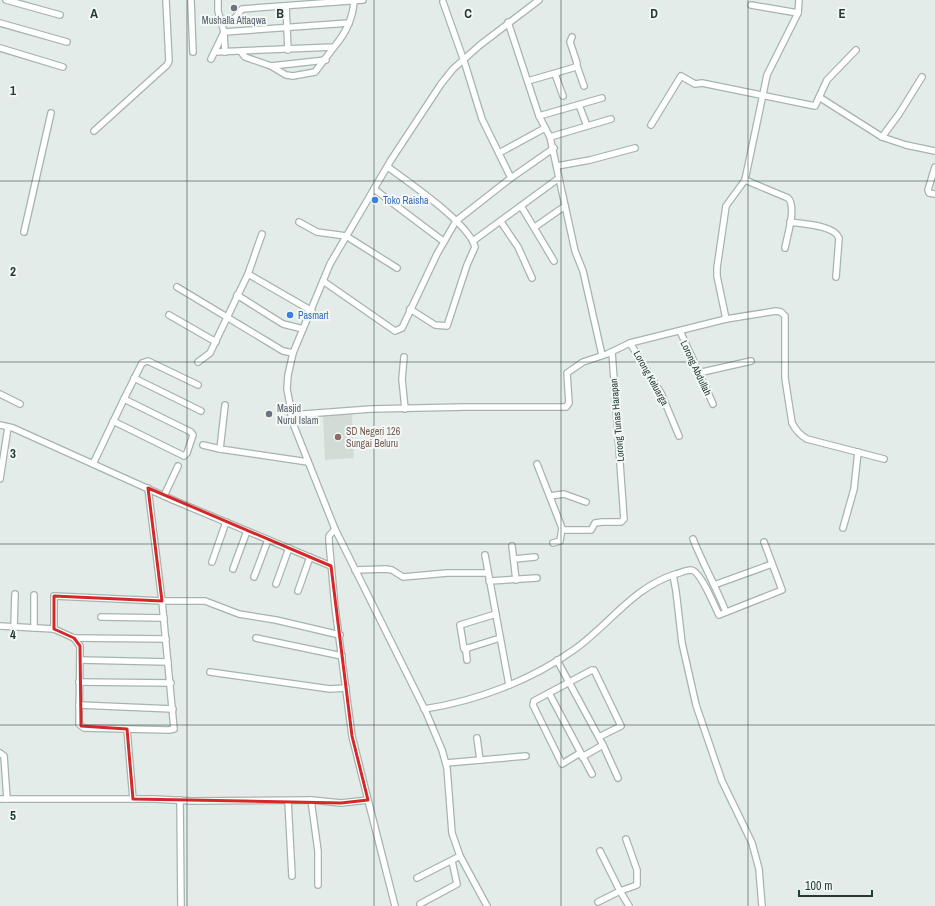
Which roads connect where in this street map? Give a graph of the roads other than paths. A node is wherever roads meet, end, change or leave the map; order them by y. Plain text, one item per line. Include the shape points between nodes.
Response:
1 (6, 0) edge
2 (166, 0) edge
3 (191, 0) edge
4 (218, 0) edge
5 (363, 0) edge
6 (539, 0) edge
7 (799, 0) edge
8 (354, 1) edge
9 (443, 2) dead end
10 (751, 5) dead end
11 (286, 6) junction
12 (798, 13) junction
13 (60, 15) dead end
14 (222, 20) junction
15 (508, 22) junction
16 (0, 23) edge
17 (348, 23) junction
18 (286, 27) junction
19 (224, 32) junction
20 (572, 38) dead end
21 (66, 42) dead end
22 (334, 47) junction
23 (0, 48) edge
24 (288, 50) junction
25 (856, 50) dead end
26 (192, 52) dead end
27 (215, 52) junction
28 (225, 52) junction
29 (241, 52) junction
30 (211, 59) dead end
31 (326, 60) junction
32 (462, 60) junction
33 (271, 66) junction
34 (577, 66) junction
35 (62, 67) dead end
36 (555, 74) junction
37 (922, 77) dead end
38 (528, 81) junction
39 (584, 86) dead end
40 (763, 94) junction
41 (562, 96) dead end
42 (819, 97) junction
43 (602, 98) dead end
44 (579, 105) junction
45 (51, 113) dead end
46 (539, 116) junction
47 (610, 119) dead end
48 (651, 125) dead end
49 (587, 126) junction
50 (545, 128) junction
51 (94, 131) dead end
52 (550, 137) junction
53 (882, 137) junction
54 (554, 148) junction
55 (635, 148) dead end
56 (935, 151) edge
57 (499, 152) junction
58 (557, 166) junction
59 (388, 167) junction
60 (935, 167) edge
61 (511, 178) junction
62 (559, 178) junction
63 (745, 180) junction
64 (374, 189) junction
65 (935, 194) edge
66 (521, 206) junction
67 (564, 206) junction
68 (456, 221) junction
69 (298, 222) dead end
70 (500, 222) junction
71 (790, 222) junction
72 (535, 227) junction
73 (24, 232) dead end
74 (262, 234) dead end
75 (346, 236) junction
76 (443, 241) junction
77 (473, 241) junction
78 (785, 248) dead end
79 (554, 261) dead end
80 (397, 268) dead end
81 (248, 274) junction
82 (836, 277) dead end
83 (532, 278) dead end
84 (323, 281) junction
85 (177, 287) dead end
86 (237, 296) junction
87 (410, 309) junction
88 (312, 311) junction
89 (169, 315) dead end
90 (226, 318) junction
91 (726, 319) junction
92 (303, 329) junction
93 (680, 332) junction
94 (216, 342) junction
95 (630, 343) junction
96 (612, 352) junction
97 (293, 354) junction
98 (602, 355) junction
99 (404, 357) dead end
100 (751, 361) dead end
101 (198, 362) dead end
102 (698, 373) junction
103 (134, 378) junction
104 (198, 385) dead end
105 (0, 394) edge
106 (124, 399) junction
107 (20, 404) dead end
108 (713, 404) dead end
109 (226, 405) dead end
110 (405, 409) junction
111 (201, 411) dead end
112 (291, 415) junction
113 (113, 420) junction
114 (0, 424) edge
115 (8, 427) junction
116 (679, 436) dead end
117 (203, 445) dead end
118 (220, 449) junction
119 (858, 452) junction
120 (884, 459) dead end
121 (308, 462) junction
122 (93, 464) junction
123 (537, 464) dead end
124 (178, 466) dead end
125 (0, 479) edge
126 (148, 488) junction
127 (164, 496) junction
128 (550, 496) junction
129 (586, 502) dead end
130 (226, 522) junction
131 (843, 528) dead end
132 (335, 529) junction
133 (562, 530) junction
134 (247, 531) junction
135 (693, 539) dead end
136 (268, 540) junction
137 (553, 542) dead end
138 (764, 542) dead end
139 (512, 546) dead end
140 (289, 548) junction
141 (485, 555) dead end
142 (310, 557) junction
143 (535, 557) dead end
144 (514, 559) junction
145 (212, 562) dead end
146 (772, 564) junction
147 (331, 566) junction
148 (233, 569) dead end
149 (355, 570) junction
150 (488, 573) junction
151 (672, 575) junction
152 (254, 577) dead end
153 (537, 578) dead end
154 (516, 580) junction
155 (489, 581) junction
156 (276, 584) dead end
157 (714, 585) junction
158 (298, 592) dead end
159 (15, 594) dead end
160 (34, 595) dead end
161 (162, 601) junction
162 (726, 612) junction
163 (496, 614) junction
164 (100, 617) dead end
165 (164, 618) junction
166 (0, 626) edge
167 (14, 627) junction
168 (34, 628) junction
169 (54, 629) junction
170 (340, 635) junction
171 (74, 638) junction
172 (256, 638) dead end
173 (500, 638) junction
174 (166, 639) junction
175 (468, 648) junction
176 (342, 656) junction
177 (80, 660) junction
178 (467, 660) dead end
179 (557, 660) junction
180 (168, 662) junction
181 (210, 672) dead end
182 (79, 682) junction
183 (568, 682) junction
184 (171, 683) junction
185 (509, 685) junction
186 (346, 688) junction
187 (549, 693) junction
188 (79, 705) junction
189 (173, 709) junction
190 (426, 712) junction
191 (127, 729) junction
192 (598, 737) junction
193 (477, 738) dead end
194 (603, 745) junction
195 (0, 753) edge
196 (581, 755) junction
197 (526, 756) dead end
198 (480, 760) junction
199 (446, 763) junction
200 (592, 774) dead end
201 (618, 778) dead end
202 (0, 799) edge
203 (7, 799) junction
204 (133, 799) junction
205 (180, 800) junction
206 (311, 800) junction
207 (368, 800) junction
208 (288, 801) junction
209 (626, 839) dead end
210 (600, 851) dead end
211 (460, 856) junction
212 (452, 861) junction
213 (292, 876) dead end
214 (417, 878) dead end
215 (318, 885) dead end
216 (620, 891) junction
217 (598, 902) dead end
218 (420, 904) dead end
219 (181, 906) edge
220 (395, 906) edge
221 (487, 906) edge
222 (629, 906) edge
223 (762, 906) edge

1 - 13 street
2 - 51 street via 170,61
3 - 26 street
4 - 14 street via 218,11
5 - 8 street
6 - 15 street
7 - 12 street
8 - 11 street
8 - 17 street via 352,17
9 - 32 street
10 - 12 street
11 - 14 street via 242,9 234,19
11 - 18 street
12 - 40 street via 771,65
14 - 19 street
15 - 32 street
15 - 38 street
16 - 21 street
17 - 18 street
17 - 22 street via 346,31
18 - 19 street
18 - 24 street
19 - 27 street
19 - 28 street
20 - 34 street via 570,42
22 - 24 street
22 - 31 street
23 - 35 street
24 - 29 street
25 - 42 street via 827,80
27 - 28 street
27 - 30 street
28 - 29 street
29 - 33 street via 245,57
31 - 33 street
31 - 33 street via 316,72 293,76 277,71
32 - 57 street via 482,119
32 - 59 street via 441,84
34 - 36 street
34 - 39 street
36 - 38 street
36 - 41 street
37 - 53 street
38 - 46 street
40 - 42 street via 815,106
40 - 48 street via 702,83 695,84 681,76
40 - 63 street
42 - 53 street
43 - 44 street
44 - 46 street
44 - 49 street
45 - 73 street
46 - 50 street
47 - 49 street
49 - 52 street
50 - 52 street
50 - 57 street
52 - 54 street
53 - 56 street
54 - 58 street
54 - 61 street
55 - 58 street
57 - 61 street
58 - 62 street
59 - 64 street
59 - 68 street
60 - 65 street via 928,190 929,193
61 - 68 street
62 - 66 street
62 - 67 street
63 - 71 street via 788,198 793,209
63 - 91 street via 728,200 717,268 716,276
64 - 75 street
64 - 76 street
66 - 70 street
66 - 72 street
67 - 72 street
67 - 98 street via 575,251 583,270
68 - 76 street
68 - 77 street
69 - 75 street via 317,232
70 - 77 street
70 - 83 street via 518,247
71 - 78 street
71 - 82 street via 830,229 838,234
72 - 79 street
74 - 81 street
75 - 80 street
75 - 84 street
76 - 87 street
77 - 87 street via 474,249 447,326 435,325
81 - 86 street
81 - 88 street
84 - 87 street via 395,331 402,328
84 - 88 street
85 - 90 street
86 - 90 street
86 - 92 street via 283,324
88 - 92 street
89 - 94 street
90 - 94 street
90 - 97 street via 283,351
91 - 93 street
91 - 119 street via 776,311 785,316 785,378 792,423 807,440
92 - 97 street
93 - 95 street
93 - 102 street, Lorong Abdullah
94 - 101 street via 208,356
95 - 96 street
95 - 116 street, Lorong Keluarga via 661,393
96 - 98 street
96 - 133 street, Lorong Tunas Harapan via 624,489 624,519 621,522 595,523 591,530
97 - 112 street via 287,389
98 - 110 street via 568,370 566,375 569,403 566,407
99 - 110 street via 402,379
100 - 102 street
102 - 108 street, Lorong Abdullah
103 - 104 street via 142,363 148,361
103 - 106 street
103 - 111 street
105 - 107 street
106 - 113 street
106 - 113 street via 193,433 187,453 184,456
109 - 118 street
110 - 112 street
112 - 121 street
113 - 122 street
114 - 115 street
115 - 122 street
115 - 125 street
117 - 118 street
118 - 121 street
119 - 120 street
119 - 131 street via 854,489
121 - 132 street
122 - 126 street
123 - 128 street
124 - 127 street
126 - 127 street
126 - 161 street
127 - 130 street
128 - 129 street via 564,494
128 - 133 street
130 - 134 street
130 - 145 street
132 - 147 street via 329,536
132 - 149 street
133 - 137 street via 560,541
134 - 136 street
134 - 148 street
135 - 157 street
136 - 140 street
136 - 152 street
138 - 146 street
139 - 144 street
140 - 142 street
140 - 156 street
141 - 150 street
142 - 147 street
142 - 158 street
143 - 144 street
144 - 154 street
146 - 157 street
146 - 162 street via 782,590
147 - 170 street
149 - 150 street via 386,569 403,577
149 - 190 street
150 - 155 street
151 - 162 street via 693,570 706,588 719,615
151 - 179 street via 648,586 631,598 575,649
151 - 223 street via 682,643 696,705 722,781 752,843 759,868
153 - 154 street
154 - 155 street
155 - 163 street
157 - 162 street
159 - 167 street
160 - 168 street
161 - 165 street
161 - 169 street via 54,596
161 - 170 street via 205,601 239,614
163 - 173 street
163 - 175 street via 460,625 464,649
164 - 165 street
165 - 174 street
166 - 167 street
167 - 168 street
168 - 169 street
169 - 171 street
170 - 176 street
171 - 174 street
171 - 177 street via 80,646
172 - 176 street
173 - 175 street
173 - 185 street
174 - 180 street
175 - 178 street
176 - 186 street
177 - 180 street
177 - 182 street
179 - 183 street
179 - 185 street
180 - 184 street
181 - 186 street via 330,689
182 - 184 street
182 - 188 street
183 - 187 street
183 - 192 street
183 - 192 street via 594,670 621,726
184 - 189 street
185 - 190 street
186 - 207 street via 352,736
187 - 196 street
187 - 196 street via 534,701 533,705 562,764
188 - 189 street
188 - 191 street via 80,724 84,728
189 - 191 street via 172,730
190 - 199 street
191 - 204 street
192 - 194 street
193 - 198 street
194 - 196 street
194 - 201 street
195 - 203 street via 4,756
196 - 200 street
197 - 198 street
198 - 199 street
199 - 211 street via 452,833
202 - 203 street
203 - 204 street
204 - 205 street
205 - 208 street
205 - 219 street
206 - 207 street via 341,803
206 - 208 street
206 - 215 street via 318,851
207 - 220 street
208 - 213 street
209 - 216 street via 637,870 637,885
210 - 216 street
211 - 212 street
211 - 221 street
212 - 214 street
212 - 218 street via 457,884
216 - 217 street
216 - 222 street

